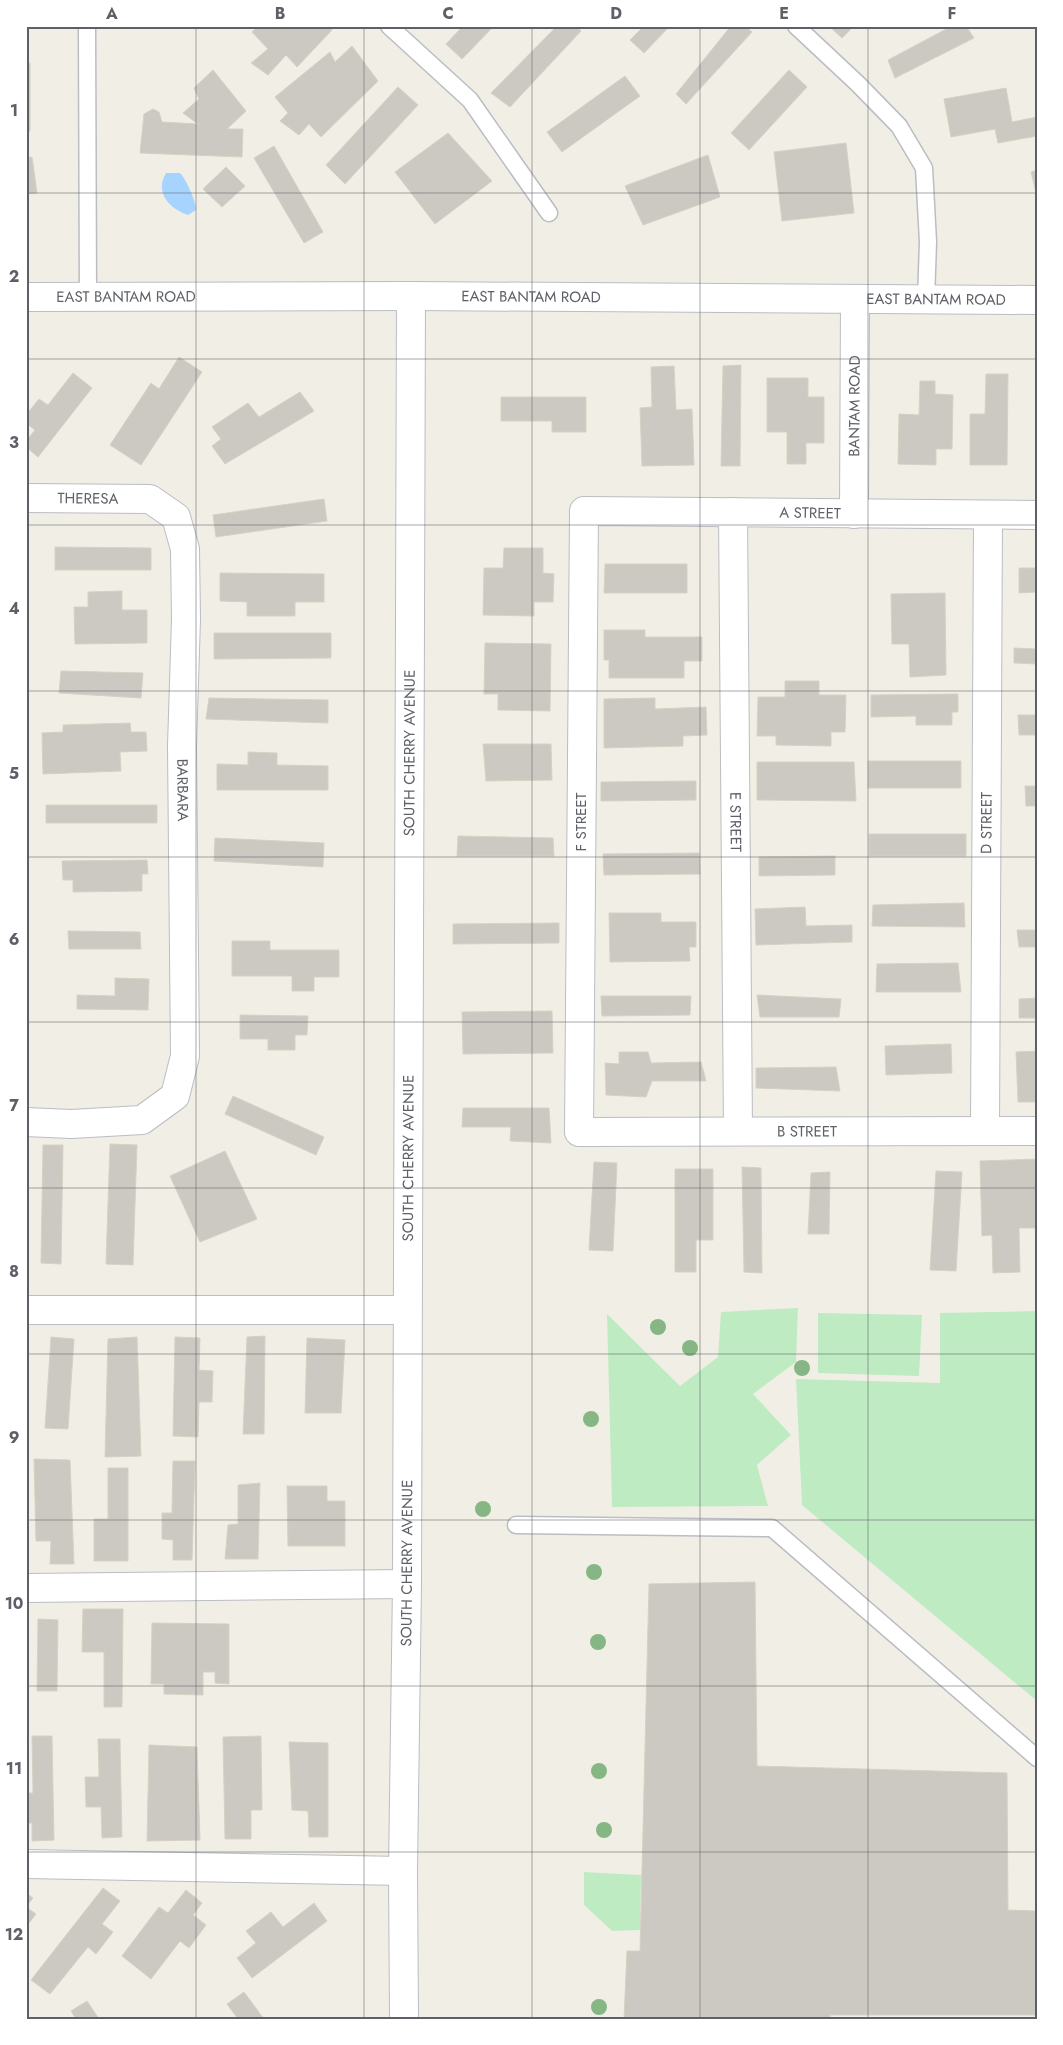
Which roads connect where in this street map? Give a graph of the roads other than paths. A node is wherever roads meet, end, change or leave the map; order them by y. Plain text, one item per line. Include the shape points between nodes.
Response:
1 (87, 26) edge
2 (389, 26) edge
3 (796, 26) edge
4 (549, 213) dead end
5 (411, 296) junction
6 (26, 297) edge
7 (88, 298) junction
8 (855, 300) junction
9 (926, 300) junction
10 (1037, 300) edge
11 (26, 498) edge
12 (150, 499) joint
13 (584, 511) joint
14 (733, 512) junction
15 (854, 514) junction
16 (988, 515) junction
17 (1037, 515) edge
18 (26, 1122) edge
19 (738, 1131) junction
20 (985, 1131) junction
21 (1037, 1131) edge
22 (579, 1132) joint
23 (26, 1310) edge
24 (407, 1310) junction
25 (516, 1525) dead end
26 (407, 1584) junction
27 (26, 1588) edge
28 (1037, 1758) edge
29 (26, 1864) edge
30 (403, 1870) junction
31 (404, 2019) edge

1 - 7 lane
2 - 4 lane via 470,100
3 - 9 lane via 899,126 924,168 928,242
5 - 7 street, EAST BANTAM ROAD
5 - 8 street, EAST BANTAM ROAD
5 - 24 street, SOUTH CHERRY AVENUE
6 - 7 street, EAST BANTAM ROAD
8 - 9 street, EAST BANTAM ROAD
8 - 15 street, BANTAM ROAD
9 - 10 street, EAST BANTAM ROAD
11 - 12 street, THERESA
12 - 18 street, BARBARA via 176,517 185,549 182,746 185,1056 175,1096 142,1120 71,1124
13 - 14 street, A STREET
13 - 22 street, F STREET
14 - 15 street, A STREET
14 - 19 street, E STREET
15 - 16 street, A STREET
16 - 17 street, A STREET
16 - 20 street, D STREET
19 - 20 street, B STREET
19 - 22 street, B STREET
20 - 21 street, B STREET
23 - 24 street
24 - 26 street, SOUTH CHERRY AVENUE
25 - 28 lane via 772,1528
26 - 27 street
26 - 30 street, SOUTH CHERRY AVENUE
29 - 30 street
30 - 31 street, SOUTH CHERRY AVENUE

